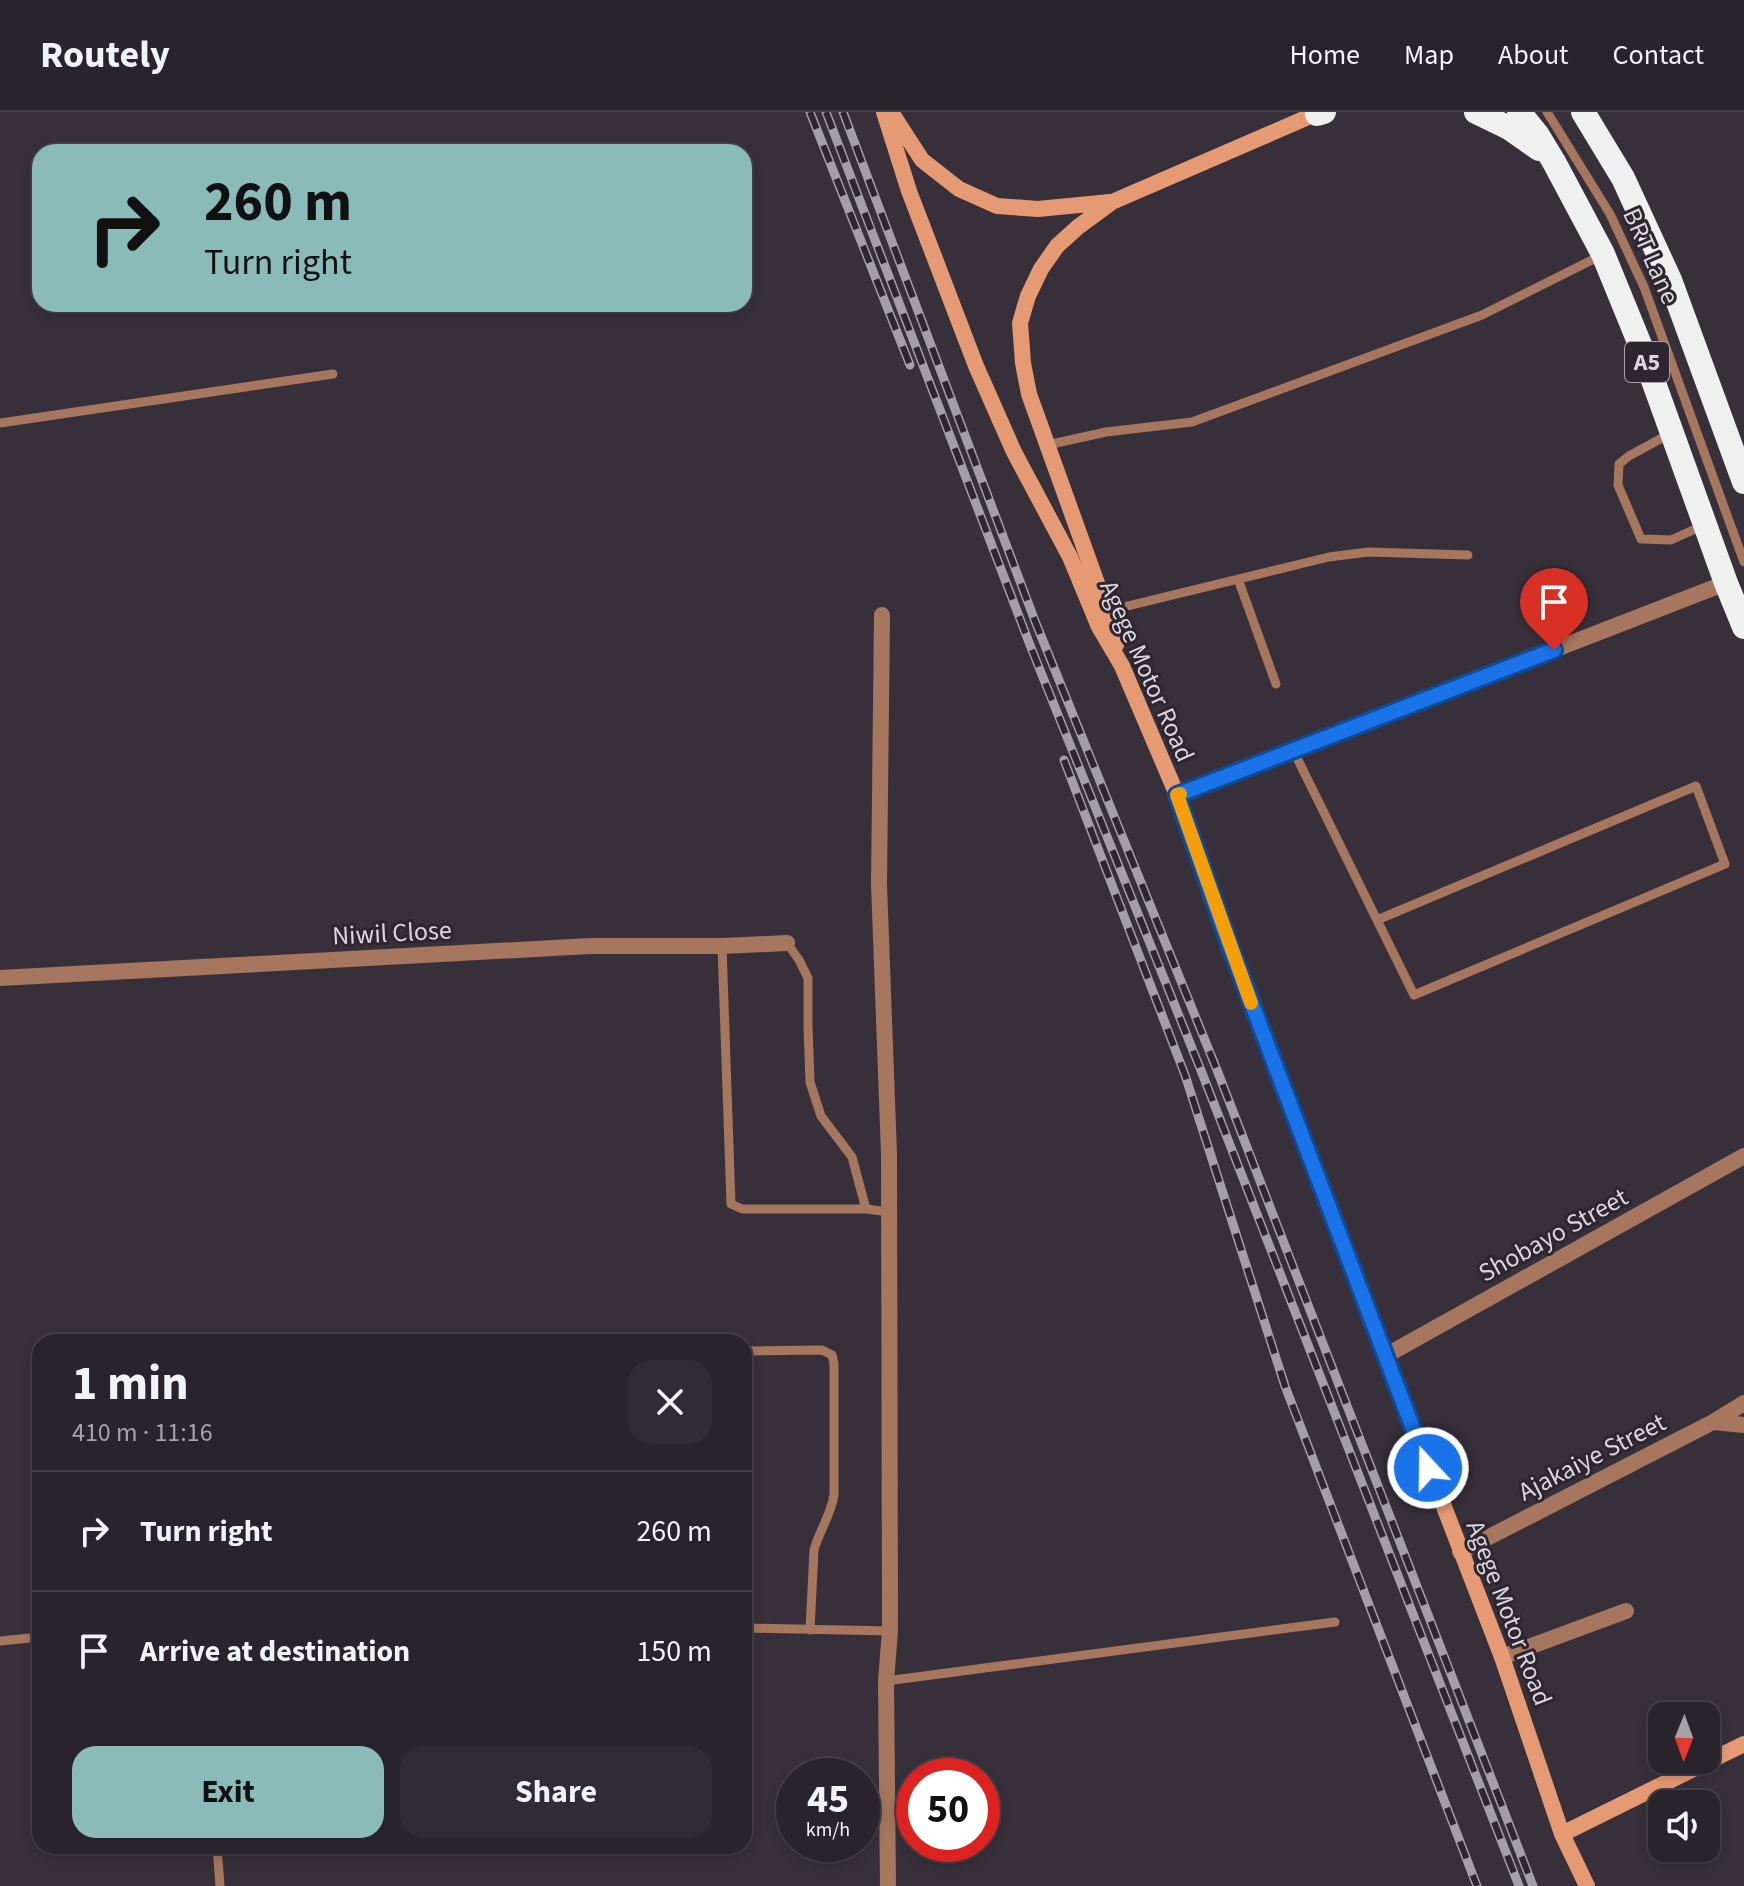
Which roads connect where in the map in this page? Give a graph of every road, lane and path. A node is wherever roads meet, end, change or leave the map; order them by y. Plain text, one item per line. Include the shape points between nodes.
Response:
1 (884, 112) edge
2 (891, 112) edge
3 (1476, 112) edge
4 (1519, 112) edge
5 (1547, 112) edge
6 (1583, 112) edge
7 (1320, 113) edge
8 (1554, 162) junction
9 (1112, 202) junction
10 (1603, 254) junction
11 (333, 374) dead end
12 (0, 423) edge
13 (1671, 433) junction
14 (1047, 445) junction
15 (1744, 482) edge
16 (1705, 525) junction
17 (1468, 555) dead end
18 (1744, 562) edge
19 (1238, 579) junction
20 (1726, 583) junction
21 (1107, 611) junction
22 (882, 615) dead end
23 (1744, 627) edge
24 (1122, 666) junction
25 (1276, 684) dead end
26 (1296, 750) junction
27 (1177, 795) junction
28 (1377, 920) junction
29 (787, 943) joint
30 (722, 946) junction
31 (0, 978) edge
32 (1744, 1156) edge
33 (866, 1209) junction
34 (889, 1212) junction
35 (752, 1351) edge
36 (1385, 1356) junction
37 (1744, 1403) edge
38 (1713, 1422) junction
39 (1744, 1425) edge
40 (1460, 1552) junction
41 (1626, 1611) dead end
42 (1335, 1622) dead end
43 (752, 1628) edge
44 (810, 1630) junction
45 (890, 1631) junction
46 (32, 1638) edge
47 (0, 1641) edge
48 (1502, 1657) junction
49 (886, 1681) junction
50 (1744, 1744) edge
51 (1562, 1834) junction
52 (218, 1854) edge
53 (220, 1886) edge
54 (888, 1886) edge
55 (1587, 1886) edge

1 - 24 main road, Agege Motor Road via 976,366
2 - 9 main road via 922,160 959,189 997,206 1038,209
3 - 8 highway via 1509,128
4 - 8 highway, A5
5 - 18 lane, BRT Lane via 1610,214 1644,287
6 - 15 highway, A5 via 1623,178 1670,280
7 - 9 main road
8 - 10 highway, A5
9 - 14 main road via 1057,246 1028,296 1020,323 1029,394
10 - 13 highway, A5
10 - 14 lane via 1482,315 1192,422
11 - 12 lane
13 - 16 highway, A5
13 - 16 lane via 1619,464 1618,485 1641,539 1671,540
14 - 21 main road
16 - 20 highway, A5
17 - 19 lane via 1359,553
19 - 21 lane
19 - 25 lane
20 - 23 highway, A5
20 - 26 street
21 - 24 main road
22 - 34 street via 879,884
24 - 27 main road, Agege Motor Road
26 - 27 street
26 - 28 lane
27 - 36 main road, Agege Motor Road
28 - 28 lane via 1414,995 1725,864 1696,786
29 - 30 street, Niwil Close
29 - 33 lane via 808,978 810,1082 821,1116 852,1157
30 - 31 street, Niwil Close via 590,946
30 - 33 lane via 731,1204 742,1209
32 - 36 street, Shobayo Street
33 - 34 lane
34 - 45 street
35 - 44 lane via 822,1350 832,1355 834,1364 834,1495 814,1550
36 - 40 main road, Agege Motor Road
37 - 38 street, Ajakaiye Street
38 - 39 street
38 - 40 street, Ajakaiye Street
40 - 48 main road, Agege Motor Road
41 - 48 street
42 - 49 lane
43 - 44 lane
44 - 45 lane
45 - 49 street
46 - 47 lane
48 - 51 main road, Agege Motor Road
49 - 54 street
50 - 51 main road
51 - 55 main road, Agege Motor Road
52 - 53 lane

